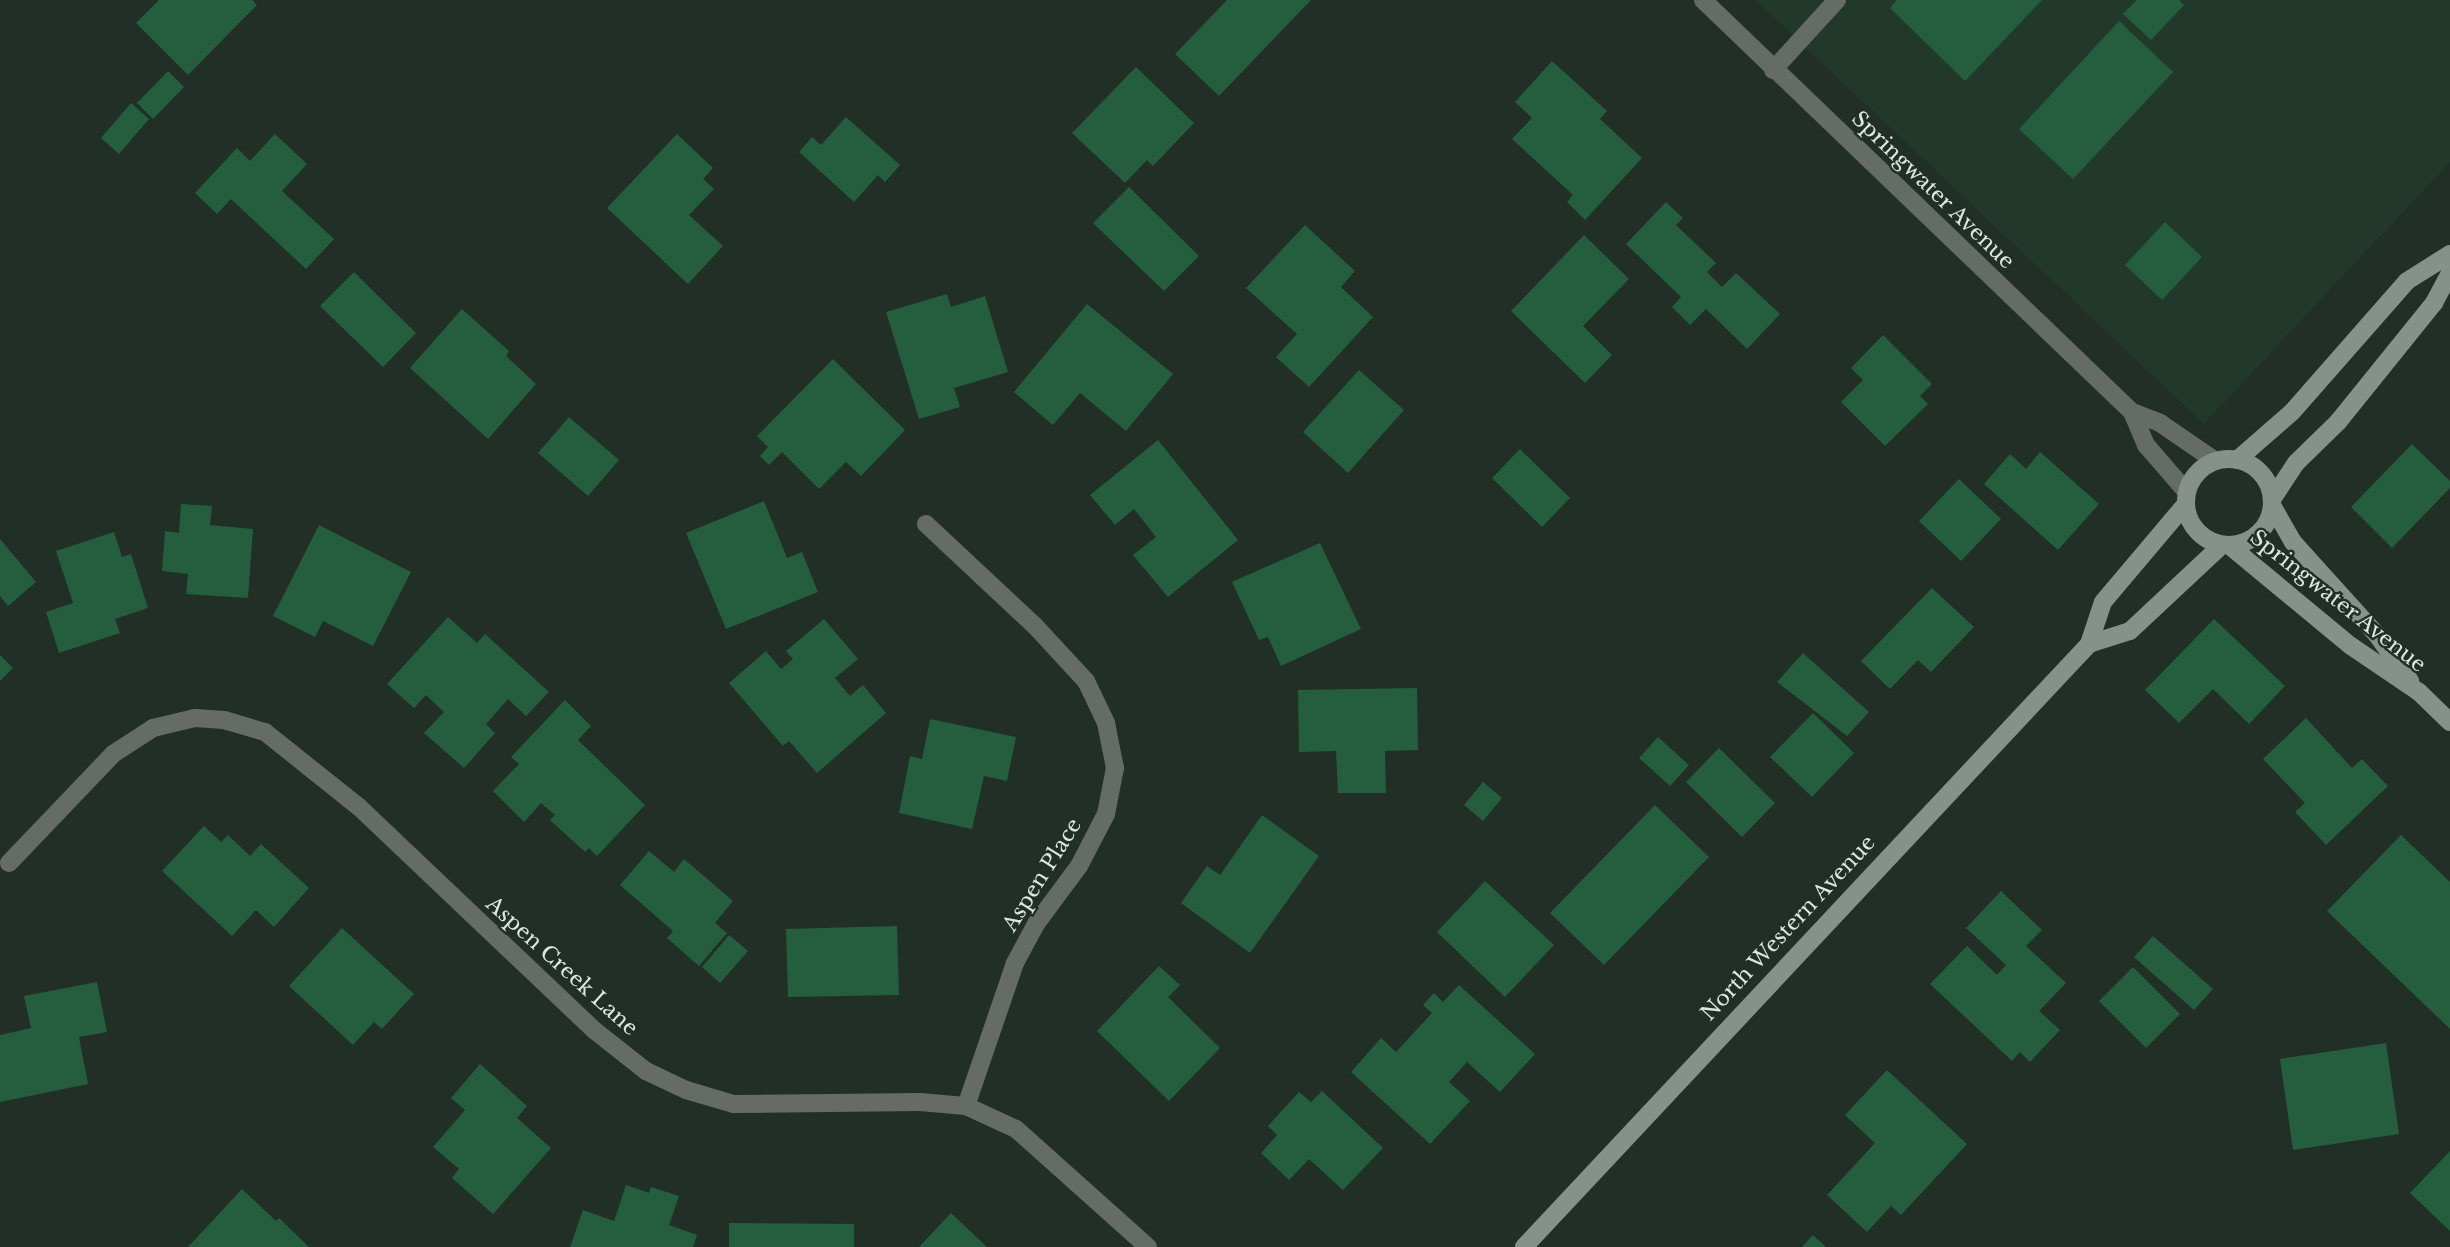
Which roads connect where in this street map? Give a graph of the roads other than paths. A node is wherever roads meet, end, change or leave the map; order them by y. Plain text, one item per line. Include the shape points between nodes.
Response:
1 (1703, 0) edge
2 (1837, 0) edge
3 (1773, 70) junction
4 (2450, 254) edge
5 (2450, 273) edge
6 (2132, 412) junction
7 (2214, 460) junction
8 (2237, 460) junction
9 (2185, 498) junction
10 (2273, 502) junction
11 (926, 524) dead end
12 (2226, 546) junction
13 (2089, 644) junction
14 (2419, 692) junction
15 (2450, 722) edge
16 (9, 863) dead end
17 (966, 1106) junction
18 (1148, 1247) edge
19 (1524, 1247) edge

1 - 3 street, Springwater Avenue
2 - 3 street
3 - 6 street, Springwater Avenue
4 - 8 main road via 2407,281 2292,412
5 - 10 main road, North Western Avenue via 2434,303 2338,422 2296,463
6 - 7 street, Springwater Avenue via 2160,423
6 - 9 street, Springwater Avenue via 2146,445
7 - 8 main road
7 - 9 main road, North Western Avenue
8 - 10 main road via 2262,474
9 - 12 main road via 2200,532
9 - 13 main road, North Western Avenue via 2103,602
10 - 12 main road, North Western Avenue via 2260,534
10 - 14 main road, Springwater Avenue via 2301,552 2376,635
11 - 17 street, Aspen Place via 1037,627 1086,681 1106,723 1115,768 1106,814 1079,866 1036,924 1015,963
12 - 13 main road, North Western Avenue via 2205,556 2130,631
12 - 14 main road, Springwater Avenue via 2351,646
13 - 19 main road, North Western Avenue
14 - 15 main road, Springwater Avenue
16 - 17 street, Aspen Creek Lane via 113,754 153,728 195,718 224,720 265,732 311,766 594,1030 646,1071 686,1090 733,1104 920,1102
17 - 18 street, Aspen Creek Lane via 1016,1129

